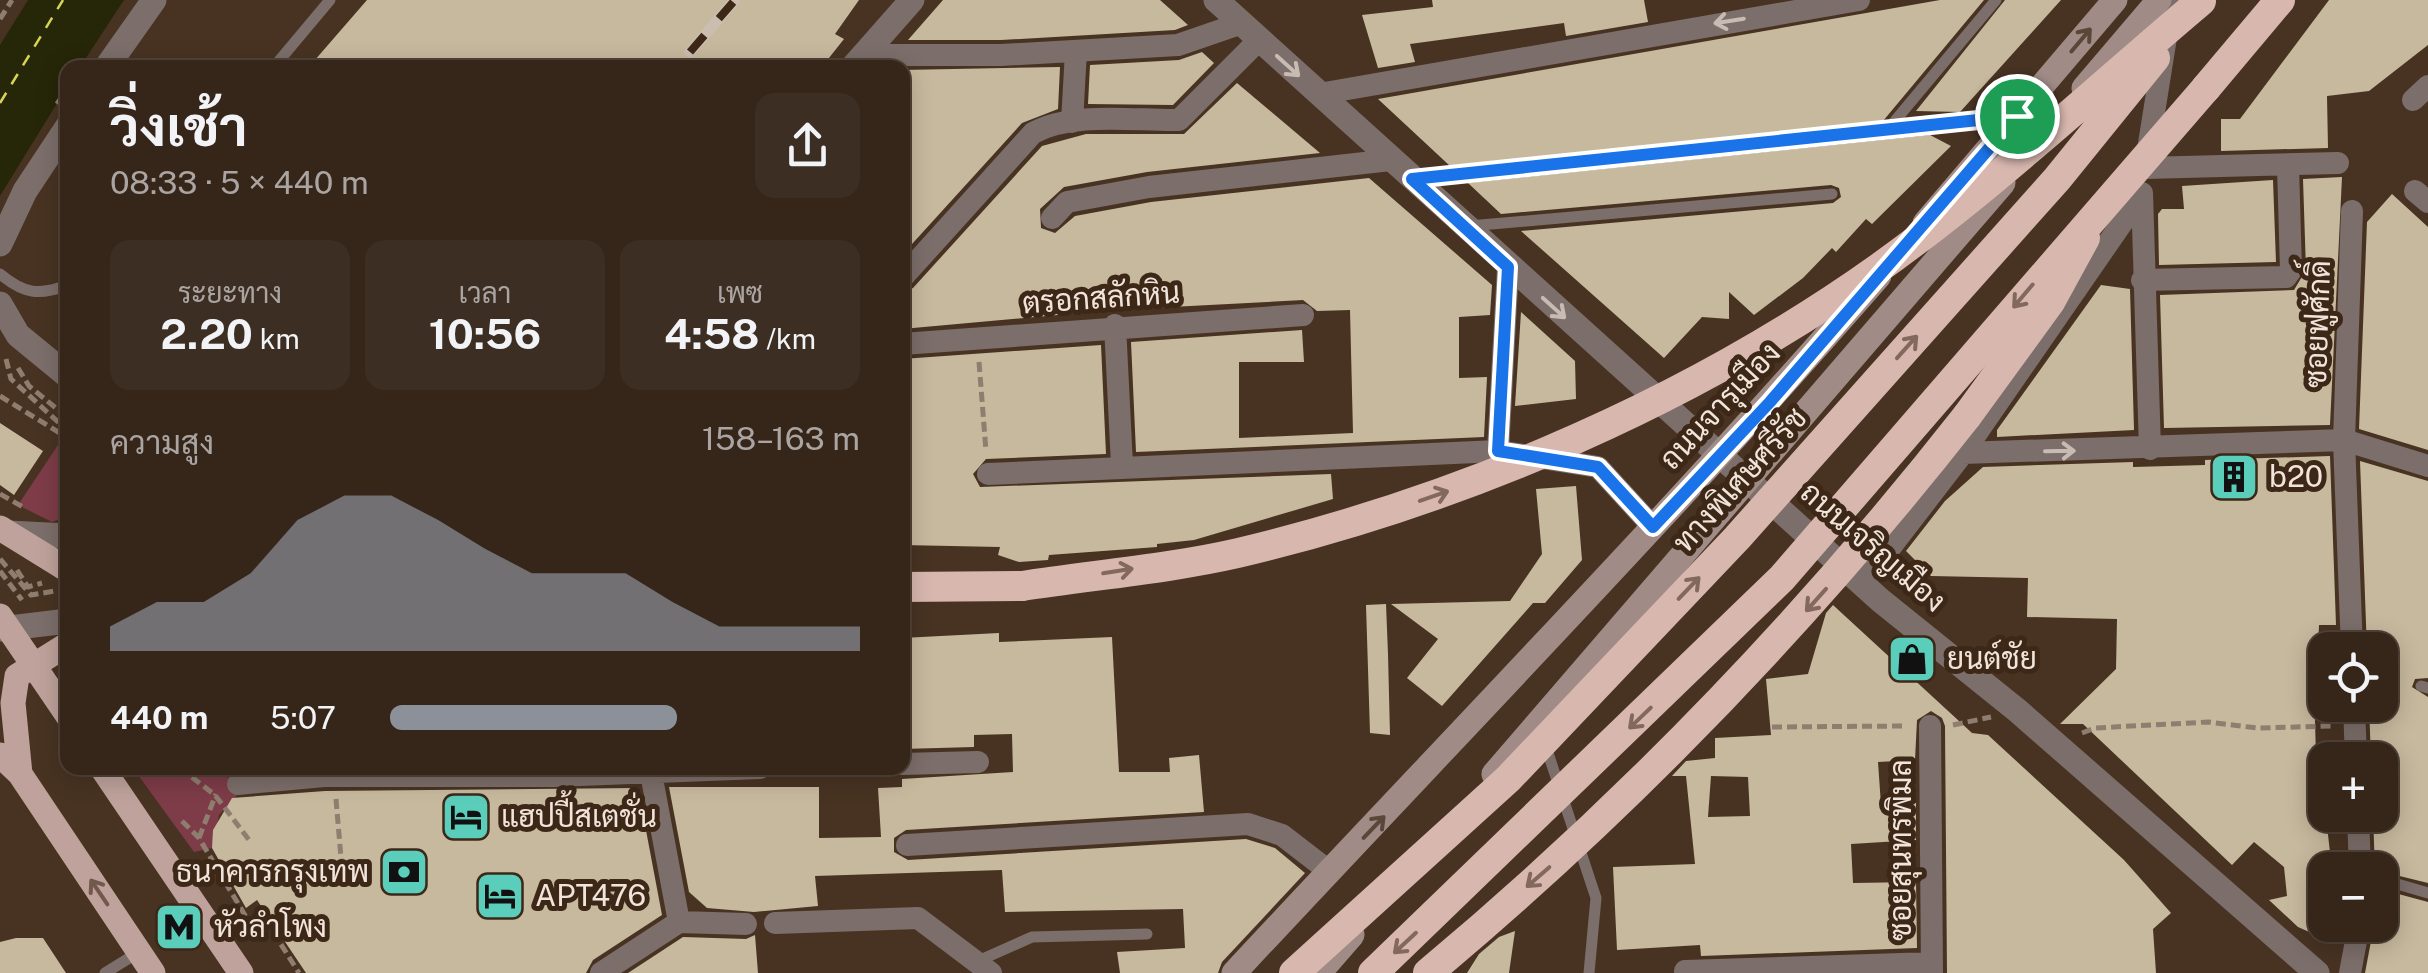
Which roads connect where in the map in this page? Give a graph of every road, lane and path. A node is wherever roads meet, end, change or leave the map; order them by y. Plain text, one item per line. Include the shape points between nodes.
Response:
1 (12, 0) edge
2 (154, 0) edge
3 (330, 0) edge
4 (912, 0) edge
5 (1216, 0) edge
6 (1859, 0) edge
7 (1996, 0) edge
8 (2115, 0) edge
9 (2159, 0) edge
10 (2172, 0) edge
11 (2280, 0) edge
12 (2202, 1) edge
13 (0, 19) edge
14 (1251, 32) junction
15 (1076, 51) junction
16 (112, 60) edge
17 (280, 60) edge
18 (860, 60) edge
19 (898, 60) edge
20 (1319, 94) junction
21 (2017, 116) junction
22 (1072, 122) junction
23 (1889, 128) junction
24 (60, 138) edge
25 (1391, 160) junction
26 (2338, 163) dead end
27 (2288, 166) junction
28 (2145, 168) junction
29 (1412, 179) junction
30 (1832, 194) dead end
31 (2142, 194) junction
32 (2108, 196) junction
33 (2352, 212) dead end
34 (1052, 218) dead end
35 (1464, 227) junction
36 (0, 244) edge
37 (1508, 267) junction
38 (910, 269) edge
39 (0, 274) edge
40 (2142, 280) junction
41 (60, 288) edge
42 (0, 304) edge
43 (1303, 314) dead end
44 (1115, 326) junction
45 (976, 337) junction
46 (910, 343) edge
47 (2, 350) edge
48 (60, 369) edge
49 (0, 372) edge
50 (0, 396) edge
51 (60, 411) edge
52 (60, 427) edge
53 (60, 430) edge
54 (2344, 440) junction
55 (2150, 449) junction
56 (1498, 451) junction
57 (1962, 453) junction
58 (1716, 455) junction
59 (1122, 466) junction
60 (2428, 466) edge
61 (988, 474) joint
62 (1749, 483) junction
63 (1653, 527) junction
64 (4, 530) edge
65 (60, 535) edge
66 (0, 559) edge
67 (60, 565) edge
68 (0, 570) edge
69 (1862, 583) junction
70 (910, 587) edge
71 (60, 590) edge
72 (60, 597) edge
73 (60, 620) edge
74 (2, 624) edge
75 (2351, 632) edge
76 (60, 648) edge
77 (32, 663) junction
78 (60, 704) edge
79 (2018, 711) junction
80 (2308, 717) edge
81 (1538, 724) junction
82 (1930, 726) junction
83 (1772, 728) dead end
84 (2056, 744) junction
85 (0, 755) edge
86 (978, 762) dead end
87 (910, 764) edge
88 (10, 769) edge
89 (107, 775) edge
90 (189, 775) edge
91 (311, 775) edge
92 (327, 775) edge
93 (478, 775) edge
94 (568, 775) edge
95 (651, 775) edge
96 (238, 784) dead end
97 (215, 795) junction
98 (182, 822) dead end
99 (199, 838) junction
100 (249, 840) dead end
101 (906, 845) dead end
102 (342, 870) dead end
103 (1330, 872) junction
104 (2398, 884) edge
105 (2428, 893) edge
106 (678, 922) junction
107 (776, 923) dead end
108 (746, 924) dead end
109 (1146, 934) dead end
110 (2356, 942) edge
111 (146, 962) edge
112 (984, 967) edge
113 (1932, 968) edge
114 (1685, 971) edge
115 (2311, 972) edge
116 (105, 973) edge
117 (242, 973) edge
118 (299, 973) edge
119 (600, 973) edge
120 (1234, 973) edge
121 (1294, 973) edge
122 (1319, 973) edge
123 (1373, 973) edge
124 (1428, 973) edge
125 (1588, 973) edge
126 (2350, 973) edge

1 - 13 path
2 - 16 street
3 - 17 lane
4 - 18 street
5 - 14 street, ถนนเจริญเมือง
6 -> 20 street
7 - 23 lane
21 -> 8 main road, ถนนจารุเมือง
9 - 62 main road
10 - 28 street
11 - 32 highway, bridge
70 -> 12 highway, bridge via 1022,586 1253,549 1377,516 1513,468 1760,346 1836,298 1922,236
121 -> 12 highway, ทางพิเศษศรีรัช, bridge via 1508,779 1737,538 2057,179
14 - 15 street via 1178,45
14 -> 20 street, ถนนเจริญเมือง
14 - 22 street via 1179,120
15 - 19 street
15 - 22 street
20 - 25 street, ถนนเจริญเมือง
21 - 23 lane
21 - 58 main road, ถนนจารุเมือง
22 - 38 street via 1033,133
23 - 29 lane
24 - 36 street
25 - 29 street, ถนนเจริญเมือง
25 - 34 street via 1149,188 1068,202
26 - 27 street
27 - 28 street
27 - 40 street via 2286,278
28 - 31 street
29 - 35 street, ถนนเจริญเมือง
30 - 35 lane
31 - 40 street
31 - 57 street
32 -> 123 highway, bridge via 1782,578
32 -> 124 highway, bridge via 2050,302 2010,358 1819,597 1607,815
33 - 54 street, ซอยฟูศักดิ์
35 - 37 street, ถนนเจริญเมือง
37 - 56 street
37 -> 58 street, ถนนเจริญเมือง
39 - 41 lane via 20,291
40 - 55 street
42 - 48 street via 18,335
43 - 44 street, ตรอกสลักหิน
44 - 45 street, ตรอกสลักหิน
44 - 59 street
45 - 46 street, ตรอกสลักหิน
45 - 61 path
47 - 49 path
47 - 51 path
47 - 52 path via 11,379
50 - 53 path
54 - 55 street
54 - 60 street
54 - 75 street, ซอยฟูศักดิ์
57 -> 55 street
56 - 59 street
56 - 63 street via 1598,467
57 - 69 street
58 - 62 street, ถนนเจริญเมือง
58 - 63 main road, ถนนจารุเมือง
59 - 61 street
62 - 69 street, ถนนเจริญเมือง
62 - 81 main road
103 -> 63 main road, ถนนจารุเมือง
64 - 65 street
64 - 67 main road
66 - 71 path via 31,595
68 - 72 path via 24,603
69 - 79 street, ถนนเจริญเมือง
73 - 74 street
74 - 77 main road
76 - 77 main road
77 - 78 main road
77 - 88 main road via 18,676 12,703
79 - 82 path, ซอยสุนทรพิมล
79 - 84 street, ถนนเจริญเมือง
80 - 84 path via 2095,728
81 - 122 main road
81 - 125 lane via 1596,898
82 - 83 path, ซอยสุนทรพิมล
82 - 113 street, ซอยสุนทรพิมล
84 - 115 street, ถนนเจริญเมือง
85 - 88 main road
86 - 87 street
111 -> 88 main road
89 - 117 main road
90 - 97 path
91 - 96 street
92 - 102 path
93 - 94 street
95 - 106 street
97 - 99 path
97 - 100 path
98 - 99 path
99 - 118 path via 246,918 265,919
101 - 103 street via 1248,824 1282,835
103 - 120 main road, ถนนจารุเมือง
104 - 105 lane
106 - 108 street
106 - 119 street
107 - 112 street via 918,918
109 - 112 lane via 1032,937
110 - 126 street
111 - 116 lane
113 - 114 street

